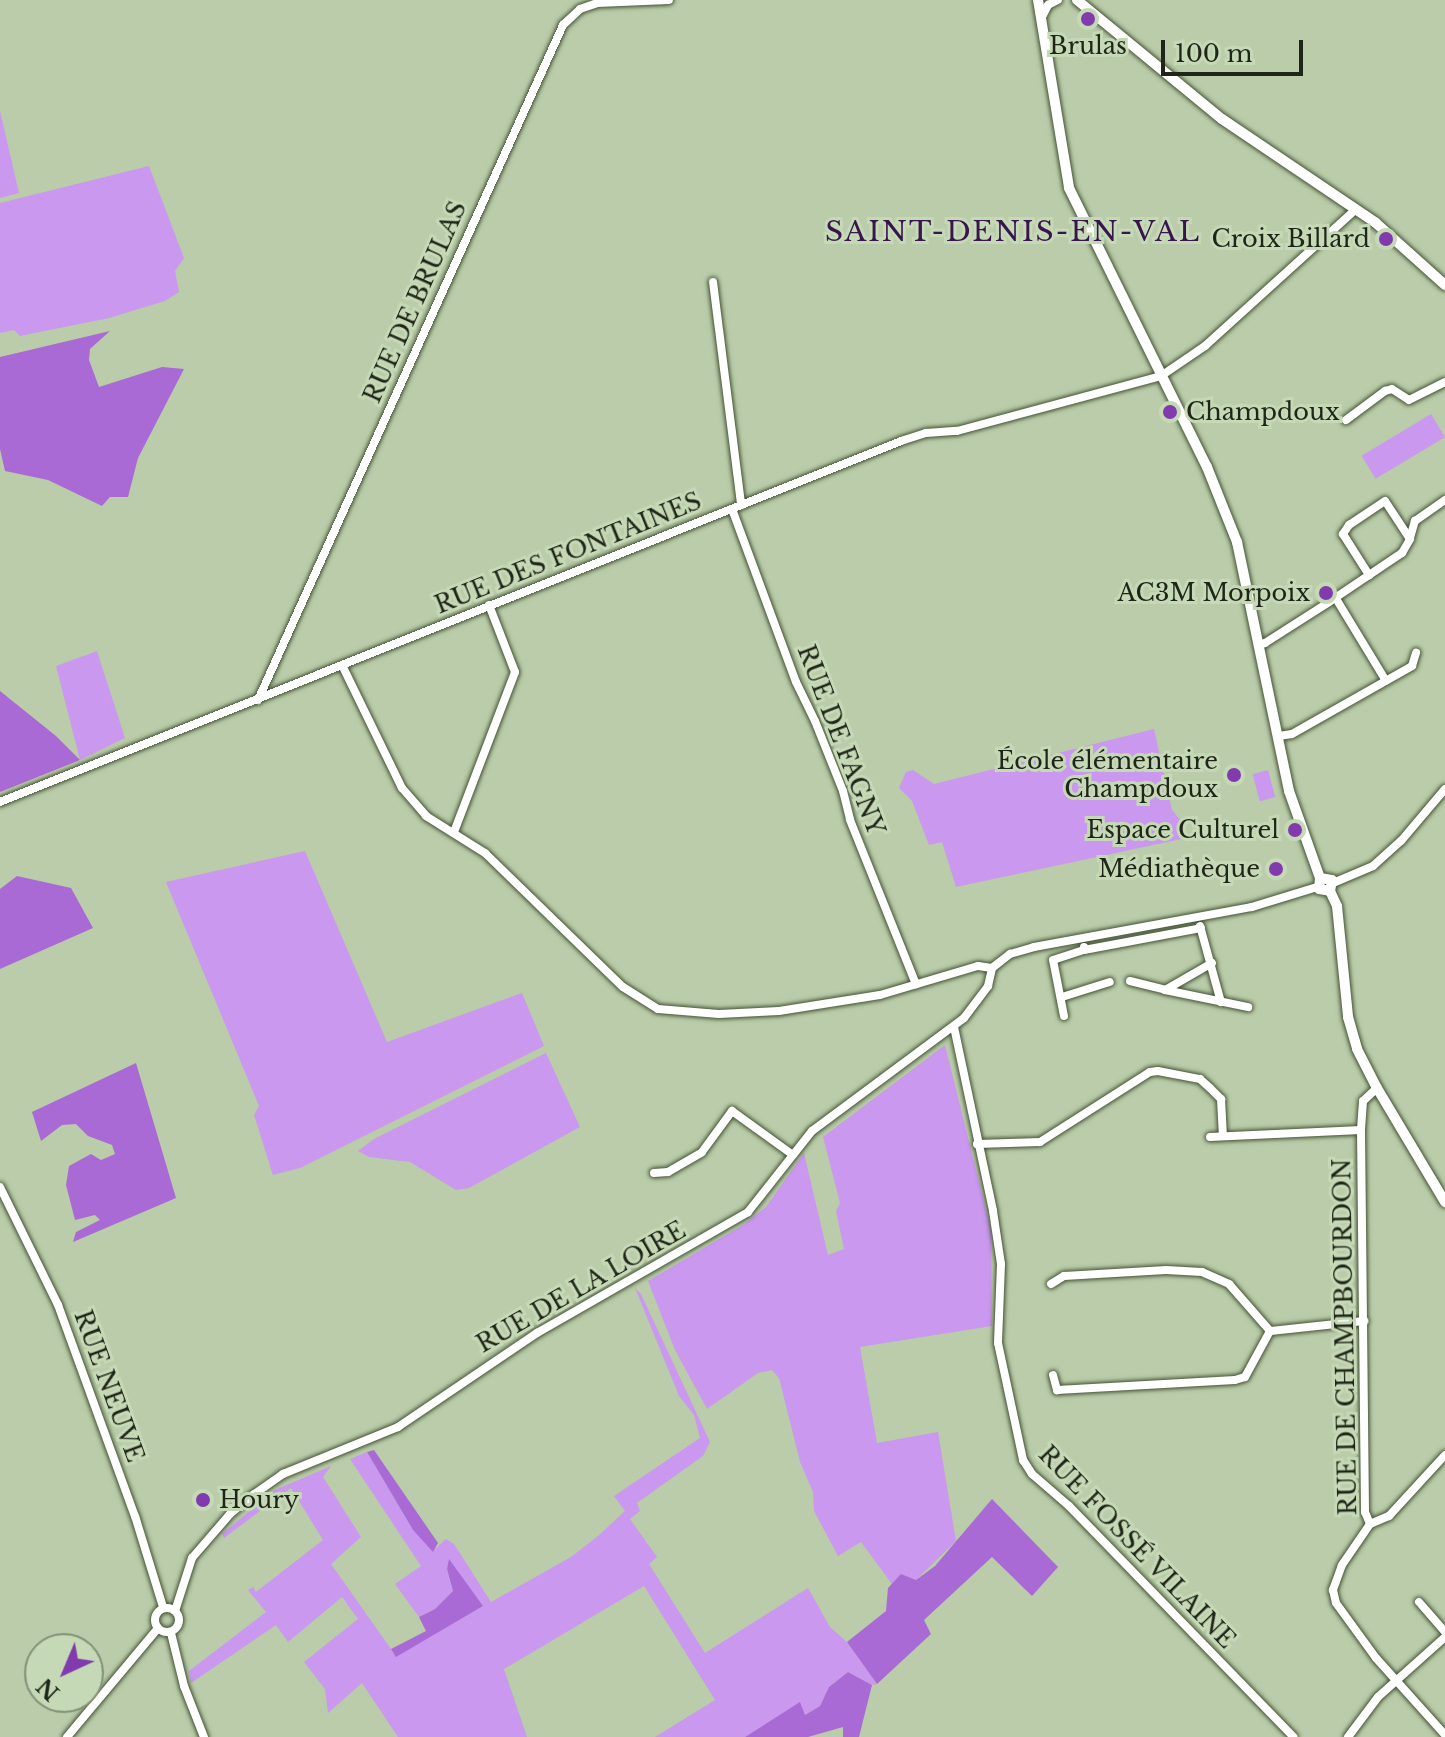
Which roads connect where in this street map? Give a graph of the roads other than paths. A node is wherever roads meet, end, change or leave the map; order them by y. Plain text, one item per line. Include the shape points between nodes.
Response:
1 (669, 0) edge
2 (1038, 0) edge
3 (1058, 0) edge
4 (1077, 0) edge
5 (1041, 20) junction
6 (1356, 209) junction
7 (713, 282) dead end
8 (1445, 285) edge
9 (1161, 376) junction
10 (1445, 382) edge
11 (1346, 420) dead end
12 (1445, 500) edge
13 (736, 507) junction
14 (1410, 539) junction
15 (1369, 575) junction
16 (1335, 597) junction
17 (489, 605) junction
18 (1261, 644) junction
19 (1416, 653) dead end
20 (342, 665) junction
21 (1386, 681) junction
22 (258, 700) junction
23 (1279, 736) junction
24 (1445, 789) edge
25 (0, 802) edge
26 (454, 832) junction
27 (1319, 883) junction
28 (1332, 887) junction
29 (1199, 917) junction
30 (1201, 928) junction
31 (1082, 938) junction
32 (1084, 950) junction
33 (1212, 963) junction
34 (992, 968) junction
35 (1130, 981) dead end
36 (1110, 982) dead end
37 (916, 984) junction
38 (1165, 990) junction
39 (1062, 997) junction
40 (1221, 1002) junction
41 (1248, 1007) dead end
42 (1064, 1016) dead end
43 (954, 1027) junction
44 (1377, 1088) junction
45 (1361, 1130) junction
46 (1223, 1136) junction
47 (1210, 1137) dead end
48 (977, 1144) junction
49 (793, 1155) junction
50 (654, 1173) dead end
51 (0, 1187) edge
52 (1445, 1202) edge
53 (1051, 1284) dead end
54 (1364, 1321) junction
55 (1270, 1331) junction
56 (1053, 1375) dead end
57 (1445, 1455) edge
58 (1370, 1524) junction
59 (1419, 1602) dead end
60 (163, 1607) junction
61 (175, 1611) junction
62 (158, 1628) junction
63 (171, 1633) junction
64 (1445, 1635) edge
65 (1395, 1682) junction
66 (1445, 1735) edge
67 (67, 1737) edge
68 (204, 1737) edge
69 (1294, 1737) edge
70 (1348, 1737) edge

1 - 22 street, RUE DE BRULAS via 597,3 580,9 563,25
2 - 5 street
3 - 5 street via 1048,5
4 - 6 street via 1222,119
5 - 9 street via 1069,188
6 - 8 street
6 - 9 street, RUE DES FONTAINES via 1205,346
7 - 13 street, RUE DE FAGNY
9 - 13 street, RUE DES FONTAINES via 957,431 918,435
9 - 18 street via 1233,530
10 - 11 street via 1416,399 1385,391
12 - 14 street via 1415,521
13 - 17 street, RUE DES FONTAINES
13 - 37 street, RUE DE FAGNY via 796,682
14 - 15 street via 1402,553
14 - 15 street via 1385,501 1349,525 1343,534
15 - 16 street
16 - 18 street
16 - 21 street
17 - 20 street, RUE DES FONTAINES
17 - 26 street via 515,672
18 - 23 street
19 - 21 street via 1412,666
20 - 22 street, RUE DES FONTAINES
20 - 26 street via 402,788 426,816
21 - 23 street via 1292,734
22 - 25 street, RUE DES FONTAINES
23 - 27 street via 1296,817
24 - 28 street via 1373,866
26 - 37 street via 485,853 623,987 658,1009 779,1011
27 - 28 street via 1328,877
27 - 29 street via 1252,907
28 - 44 street via 1348,1017
29 - 30 street
29 - 31 street
30 - 32 street
30 - 33 street
31 - 32 street
31 - 34 street via 1010,954
32 - 39 street via 1053,960
33 - 38 street
33 - 40 street
34 - 37 street via 978,966
34 - 43 street, RUE DE LA LOIRE via 984,992
35 - 38 street
36 - 39 street
38 - 40 street
39 - 42 street
40 - 41 street
43 - 48 street, RUE FOSSÉ VILAINE
43 - 49 street, RUE DE LA LOIRE via 829,1118
44 - 45 street, RUE DE CHAMPBOURDON via 1363,1101
44 - 52 street
45 - 46 street
45 - 54 street, RUE DE CHAMPBOURDON
46 - 47 street
46 - 48 street via 1221,1099 1210,1088 1200,1079 1158,1071 1040,1142
48 - 69 street, RUE FOSSÉ VILAINE via 1001,1264 998,1343 1023,1460
49 - 50 street via 732,1111 702,1152 668,1172
49 - 61 street, RUE DE LA LOIRE via 759,1201 729,1224 537,1333 398,1427 283,1474 253,1495 192,1558
51 - 60 street, RUE NEUVE via 58,1305 131,1502
53 - 55 street via 1064,1276 1202,1272 1229,1284
54 - 55 street
54 - 58 street, RUE DE CHAMPBOURDON via 1365,1512
55 - 56 street via 1245,1377 1235,1380 1057,1390
57 - 58 street via 1389,1516
58 - 65 street, RUE DE CHAMPBOURDON via 1342,1565 1333,1590 1336,1603
59 - 64 street
60 - 61 street
60 - 62 street
61 - 63 street via 179,1621
62 - 63 street
62 - 67 street
63 - 68 street
64 - 65 street
65 - 66 street, RUE DE CHAMPBOURDON
65 - 70 street

